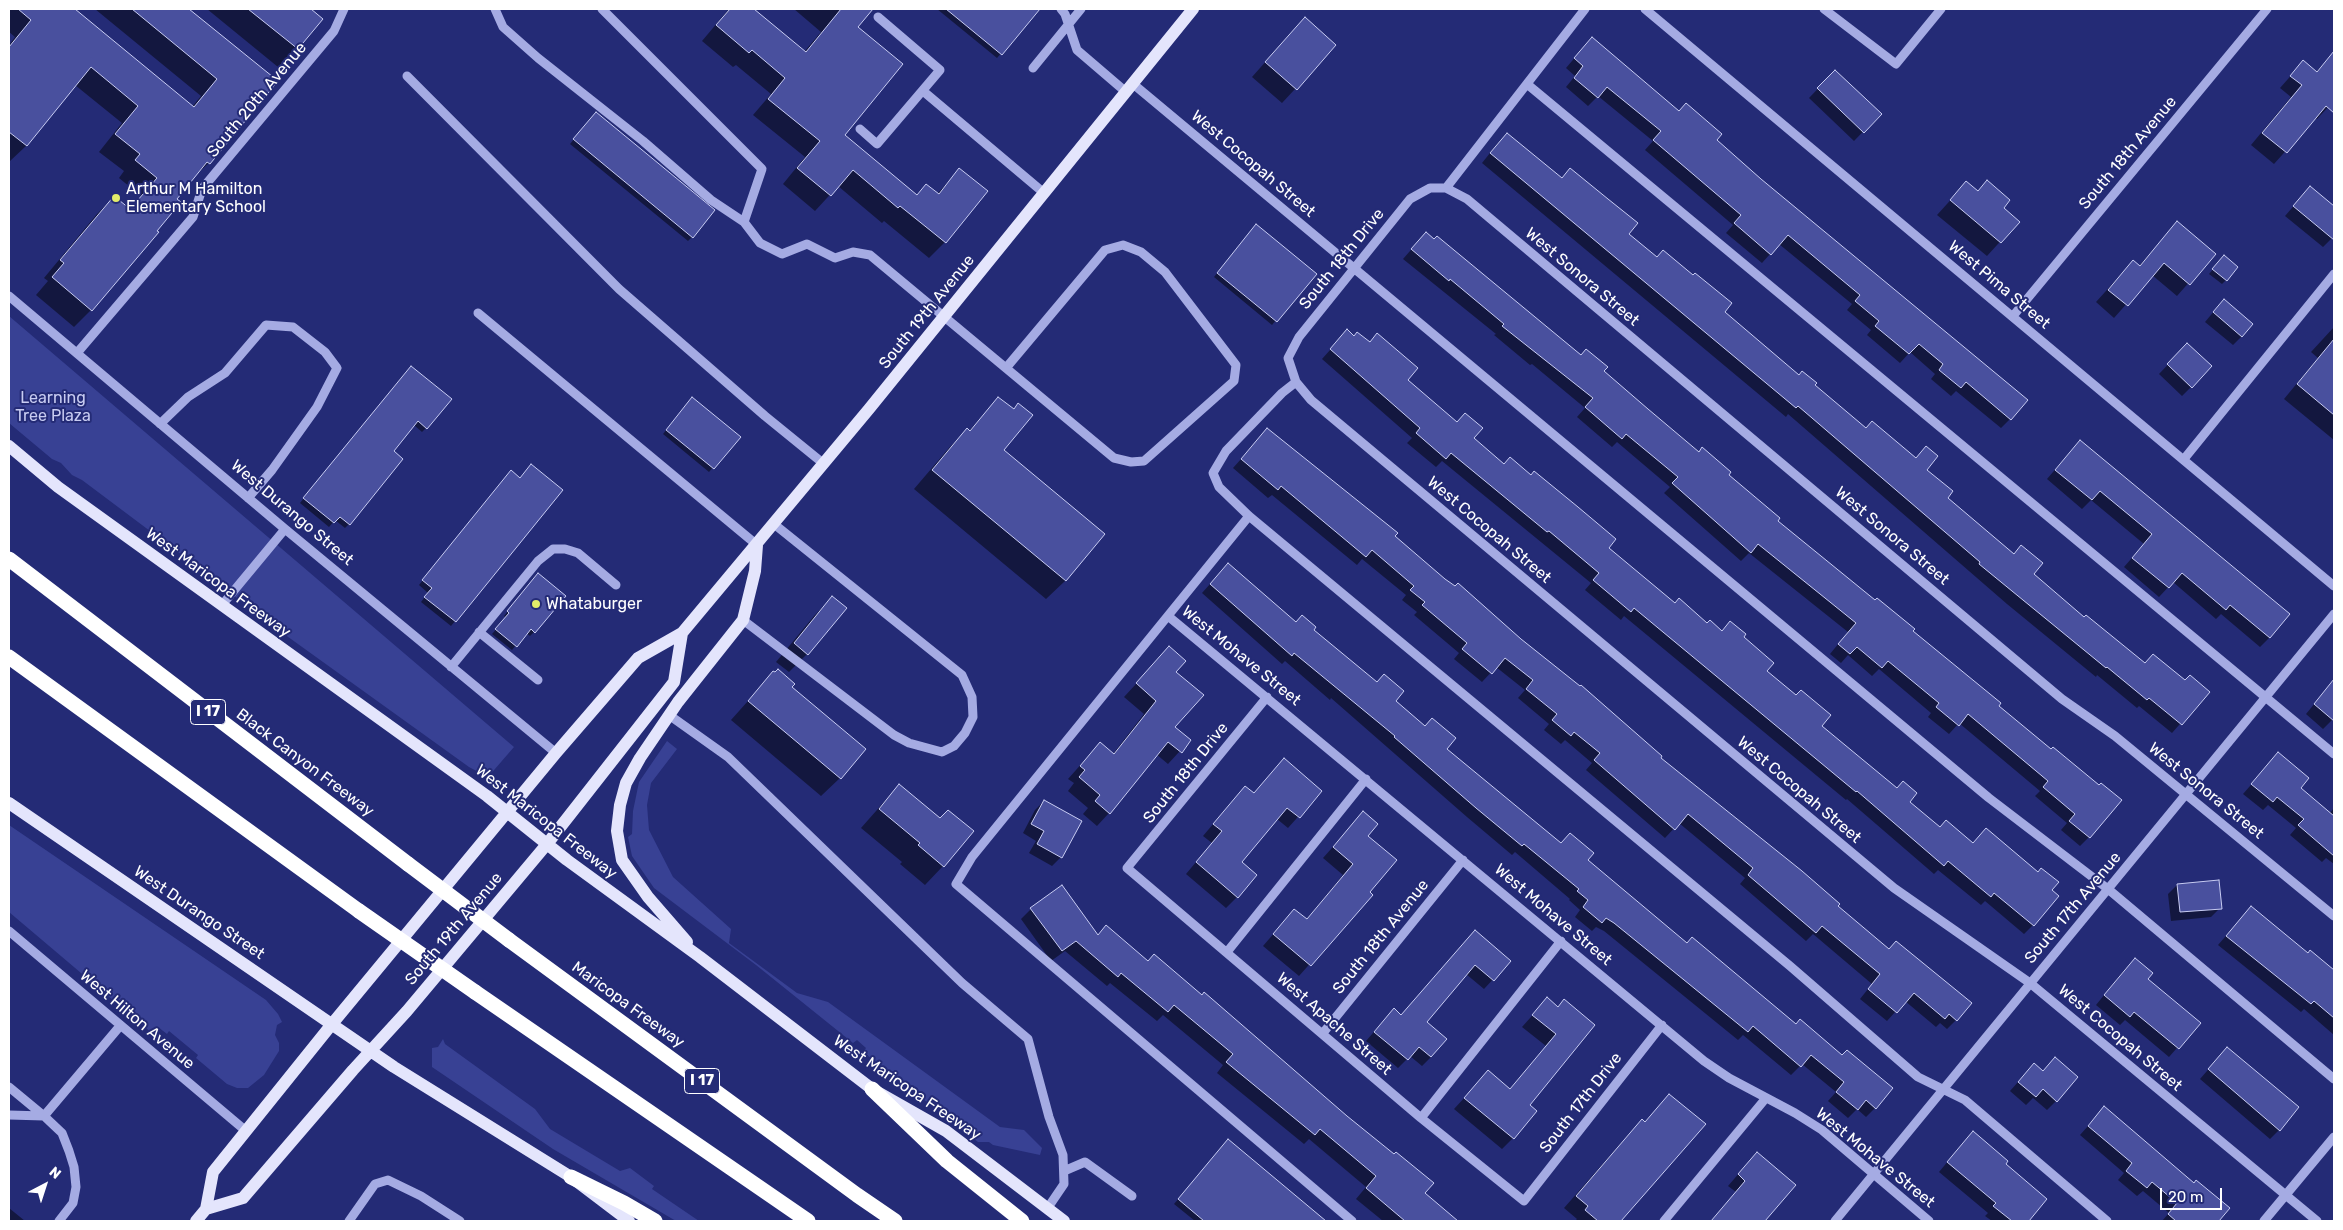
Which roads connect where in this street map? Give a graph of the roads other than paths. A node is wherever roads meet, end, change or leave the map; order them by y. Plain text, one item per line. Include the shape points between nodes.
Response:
1 (344, 9) edge
2 (495, 9) edge
3 (602, 9) edge
4 (1061, 9) edge
5 (1081, 9) edge
6 (1193, 9) edge
7 (1585, 9) edge
8 (1645, 9) edge
9 (1824, 9) edge
10 (1941, 9) edge
11 (2267, 9) edge
12 (878, 17) dead end
13 (1069, 24) junction
14 (1032, 68) dead end
15 (407, 76) dead end
16 (1527, 84) junction
17 (1129, 88) junction
18 (923, 91) junction
19 (860, 129) dead end
20 (1430, 188) joint
21 (1446, 188) junction
22 (1044, 193) junction
23 (744, 222) junction
24 (1355, 268) junction
25 (2334, 274) edge
26 (9, 296) edge
27 (478, 313) dead end
28 (2013, 316) junction
29 (944, 317) junction
30 (77, 353) junction
31 (1288, 358) joint
32 (1006, 368) junction
33 (1296, 382) junction
34 (160, 424) junction
35 (9, 446) edge
36 (2184, 458) junction
37 (824, 464) junction
38 (248, 498) junction
39 (1249, 516) junction
40 (774, 524) junction
41 (285, 529) junction
42 (757, 545) junction
43 (9, 559) edge
44 (616, 585) dead end
45 (2334, 586) edge
46 (222, 605) junction
47 (2334, 614) edge
48 (1168, 616) junction
49 (743, 620) junction
50 (480, 632) junction
51 (682, 633) junction
52 (9, 657) edge
53 (451, 666) junction
54 (538, 680) dead end
55 (1268, 697) junction
56 (2266, 698) junction
57 (669, 715) junction
58 (556, 753) junction
59 (2334, 754) edge
60 (1366, 779) junction
61 (2187, 795) junction
62 (9, 803) edge
63 (508, 812) junction
64 (547, 844) junction
65 (1463, 860) junction
66 (1127, 868) joint
67 (2108, 889) junction
68 (2334, 916) edge
69 (9, 931) edge
70 (509, 940) joint
71 (1561, 941) junction
72 (1227, 952) junction
73 (700, 957) junction
74 (2030, 983) junction
75 (332, 1024) junction
76 (1662, 1025) junction
77 (120, 1026) junction
78 (1323, 1033) junction
79 (370, 1050) junction
80 (2334, 1079) edge
81 (9, 1087) edge
82 (872, 1088) junction
83 (1943, 1090) junction
84 (1766, 1098) junction
85 (9, 1115) edge
86 (44, 1116) junction
87 (1421, 1118) junction
88 (246, 1131) junction
89 (2334, 1137) edge
90 (1064, 1171) junction
91 (1874, 1174) junction
92 (571, 1177) junction
93 (2286, 1195) junction
94 (1132, 1196) dead end
95 (1524, 1200) joint
96 (206, 1209) junction
97 (1047, 1209) junction
98 (59, 1221) edge
99 (196, 1221) edge
100 (349, 1221) edge
101 (460, 1221) edge
102 (628, 1221) edge
103 (655, 1221) edge
104 (808, 1221) edge
105 (895, 1221) edge
106 (1022, 1221) edge
107 (1064, 1221) edge
108 (1352, 1221) edge
109 (1664, 1221) edge
110 (1835, 1221) edge
111 (1929, 1221) edge
112 (2107, 1221) edge
113 (2264, 1221) edge
114 (2317, 1221) edge

1 - 30 street, South 20th Avenue via 334,31 202,189 193,217
2 - 23 street via 503,28 538,58 711,200
3 - 23 street via 762,169
4 - 13 street, West Cocopah Street
5 - 13 street
6 - 17 main road, South 19th Avenue
7 - 16 street
8 - 28 street, West Pima Street
9 - 10 street via 1896,64
11 - 28 street, South 18th Avenue
12 - 18 street via 940,70
13 - 14 street
13 - 17 street, West Cocopah Street via 1077,50
15 - 37 street via 619,289
16 - 21 street
16 - 56 street
17 - 22 main road, South 19th Avenue
17 - 24 street, West Cocopah Street
18 - 19 street via 877,144
18 - 22 street
20 - 21 street, West Sonora Street
20 - 24 street, South 18th Drive via 1410,199
21 - 61 street, West Sonora Street via 1467,199 2062,699 2115,736
22 - 29 main road, South 19th Avenue
23 - 29 street via 760,243 782,254 806,244 835,258 853,252 870,255
24 - 31 street, South 18th Drive via 1299,337
24 - 67 street, West Cocopah Street via 1989,798
25 - 36 street
26 - 30 street, West Durango Street
27 - 42 street
28 - 36 street, West Pima Street
29 - 32 street
29 - 37 main road, South 19th Avenue
30 - 34 street, West Durango Street
31 - 33 street, West Cocopah Street
32 - 32 street via 1114,458 1131,462 1144,461 1210,404 1234,381 1236,366 1165,272 1141,252 1123,245 1105,250
33 - 39 street via 1226,451 1213,473 1218,487
33 - 74 street, West Cocopah Street via 1319,407 1857,858 1894,888
34 - 38 street, West Durango Street
34 - 38 street via 188,397 225,373 266,325 293,327 325,352 337,368 321,399 272,470
35 - 46 main road, West Maricopa Freeway via 58,486
36 - 45 street, West Pima Street
37 - 40 main road, South 19th Avenue
38 - 41 street, West Durango Street
39 - 48 street
39 - 83 street via 1790,966 1918,1077
40 - 42 main road, South 19th Avenue
40 - 49 street via 962,675 972,697 973,717 954,746 942,752 909,743 894,735
41 - 46 street
41 - 53 street, West Durango Street
42 - 49 main road via 755,572
42 - 51 main road, South 19th Avenue
43 - 70 highway, Black Canyon Freeway / I 17, bridge
44 - 50 street via 578,553 553,548 538,561
46 - 63 main road, West Maricopa Freeway
47 - 56 street, South 17th Avenue
48 - 55 street, West Mohave Street
48 - 108 street via 972,857 956,884
49 - 57 main road
50 - 53 street
50 - 54 street
51 - 58 main road, South 19th Avenue via 638,658
51 - 64 main road, South 19th Avenue via 674,682
52 - 104 highway, bridge via 359,911
53 - 58 street, West Durango Street
55 - 60 street, West Mohave Street
55 - 66 street, South 18th Drive
56 - 59 street
56 - 61 street, South 17th Avenue
57 - 73 main road via 626,783 617,831 622,860 635,880
57 - 90 street via 728,757 962,983 1028,1039 1063,1155
58 - 63 main road, South 19th Avenue
60 - 65 street, West Mohave Street
60 - 72 street
61 - 67 street, South 17th Avenue
61 - 68 street, West Sonora Street
62 - 75 main road, West Durango Street
63 - 64 main road, West Maricopa Freeway
63 - 75 main road, South 19th Avenue
64 - 73 main road, West Maricopa Freeway
64 - 79 main road, South 19th Avenue via 407,1011
65 - 71 street, West Mohave Street
65 - 78 street, South 18th Avenue
66 - 72 street, West Apache Street
67 - 74 street, South 17th Avenue
67 - 80 street, West Cocopah Street
69 - 77 street, West Hilton Avenue
70 - 105 highway, Maricopa Freeway / I 17
71 - 76 street, West Mohave Street
71 - 87 street
72 - 78 street, West Apache Street
73 - 82 main road, West Maricopa Freeway
74 - 83 street, South 17th Avenue
74 - 93 street, West Cocopah Street
75 - 79 main road, West Durango Street
75 - 88 main road, South 19th Avenue
76 - 84 street, West Mohave Street via 1704,1061
76 - 95 street, South 17th Drive
77 - 86 street
77 - 88 street, West Hilton Avenue
78 - 87 street, West Apache Street
79 - 92 main road
79 - 96 main road, South 19th Avenue via 243,1198
81 - 86 street
82 - 97 main road, West Maricopa Freeway via 946,1131
82 - 106 highway via 947,1161
83 - 91 street, South 17th Avenue
83 - 112 street via 1965,1100
84 - 91 street, West Mohave Street via 1822,1130
84 - 109 street
85 - 86 street
86 - 98 street via 62,1133 74,1167 74,1203
87 - 95 street, West Apache Street
88 - 96 main road, South 19th Avenue via 213,1172
89 - 93 street
90 - 94 street via 1085,1162
90 - 97 street via 1064,1184
91 - 110 street, South 17th Avenue
91 - 111 street, West Mohave Street
92 - 102 main road
92 - 103 highway
93 - 113 street
93 - 114 street, West Cocopah Street
96 - 99 main road, South 19th Avenue
97 - 107 main road, West Maricopa Freeway
100 - 101 street via 375,1184 388,1180

